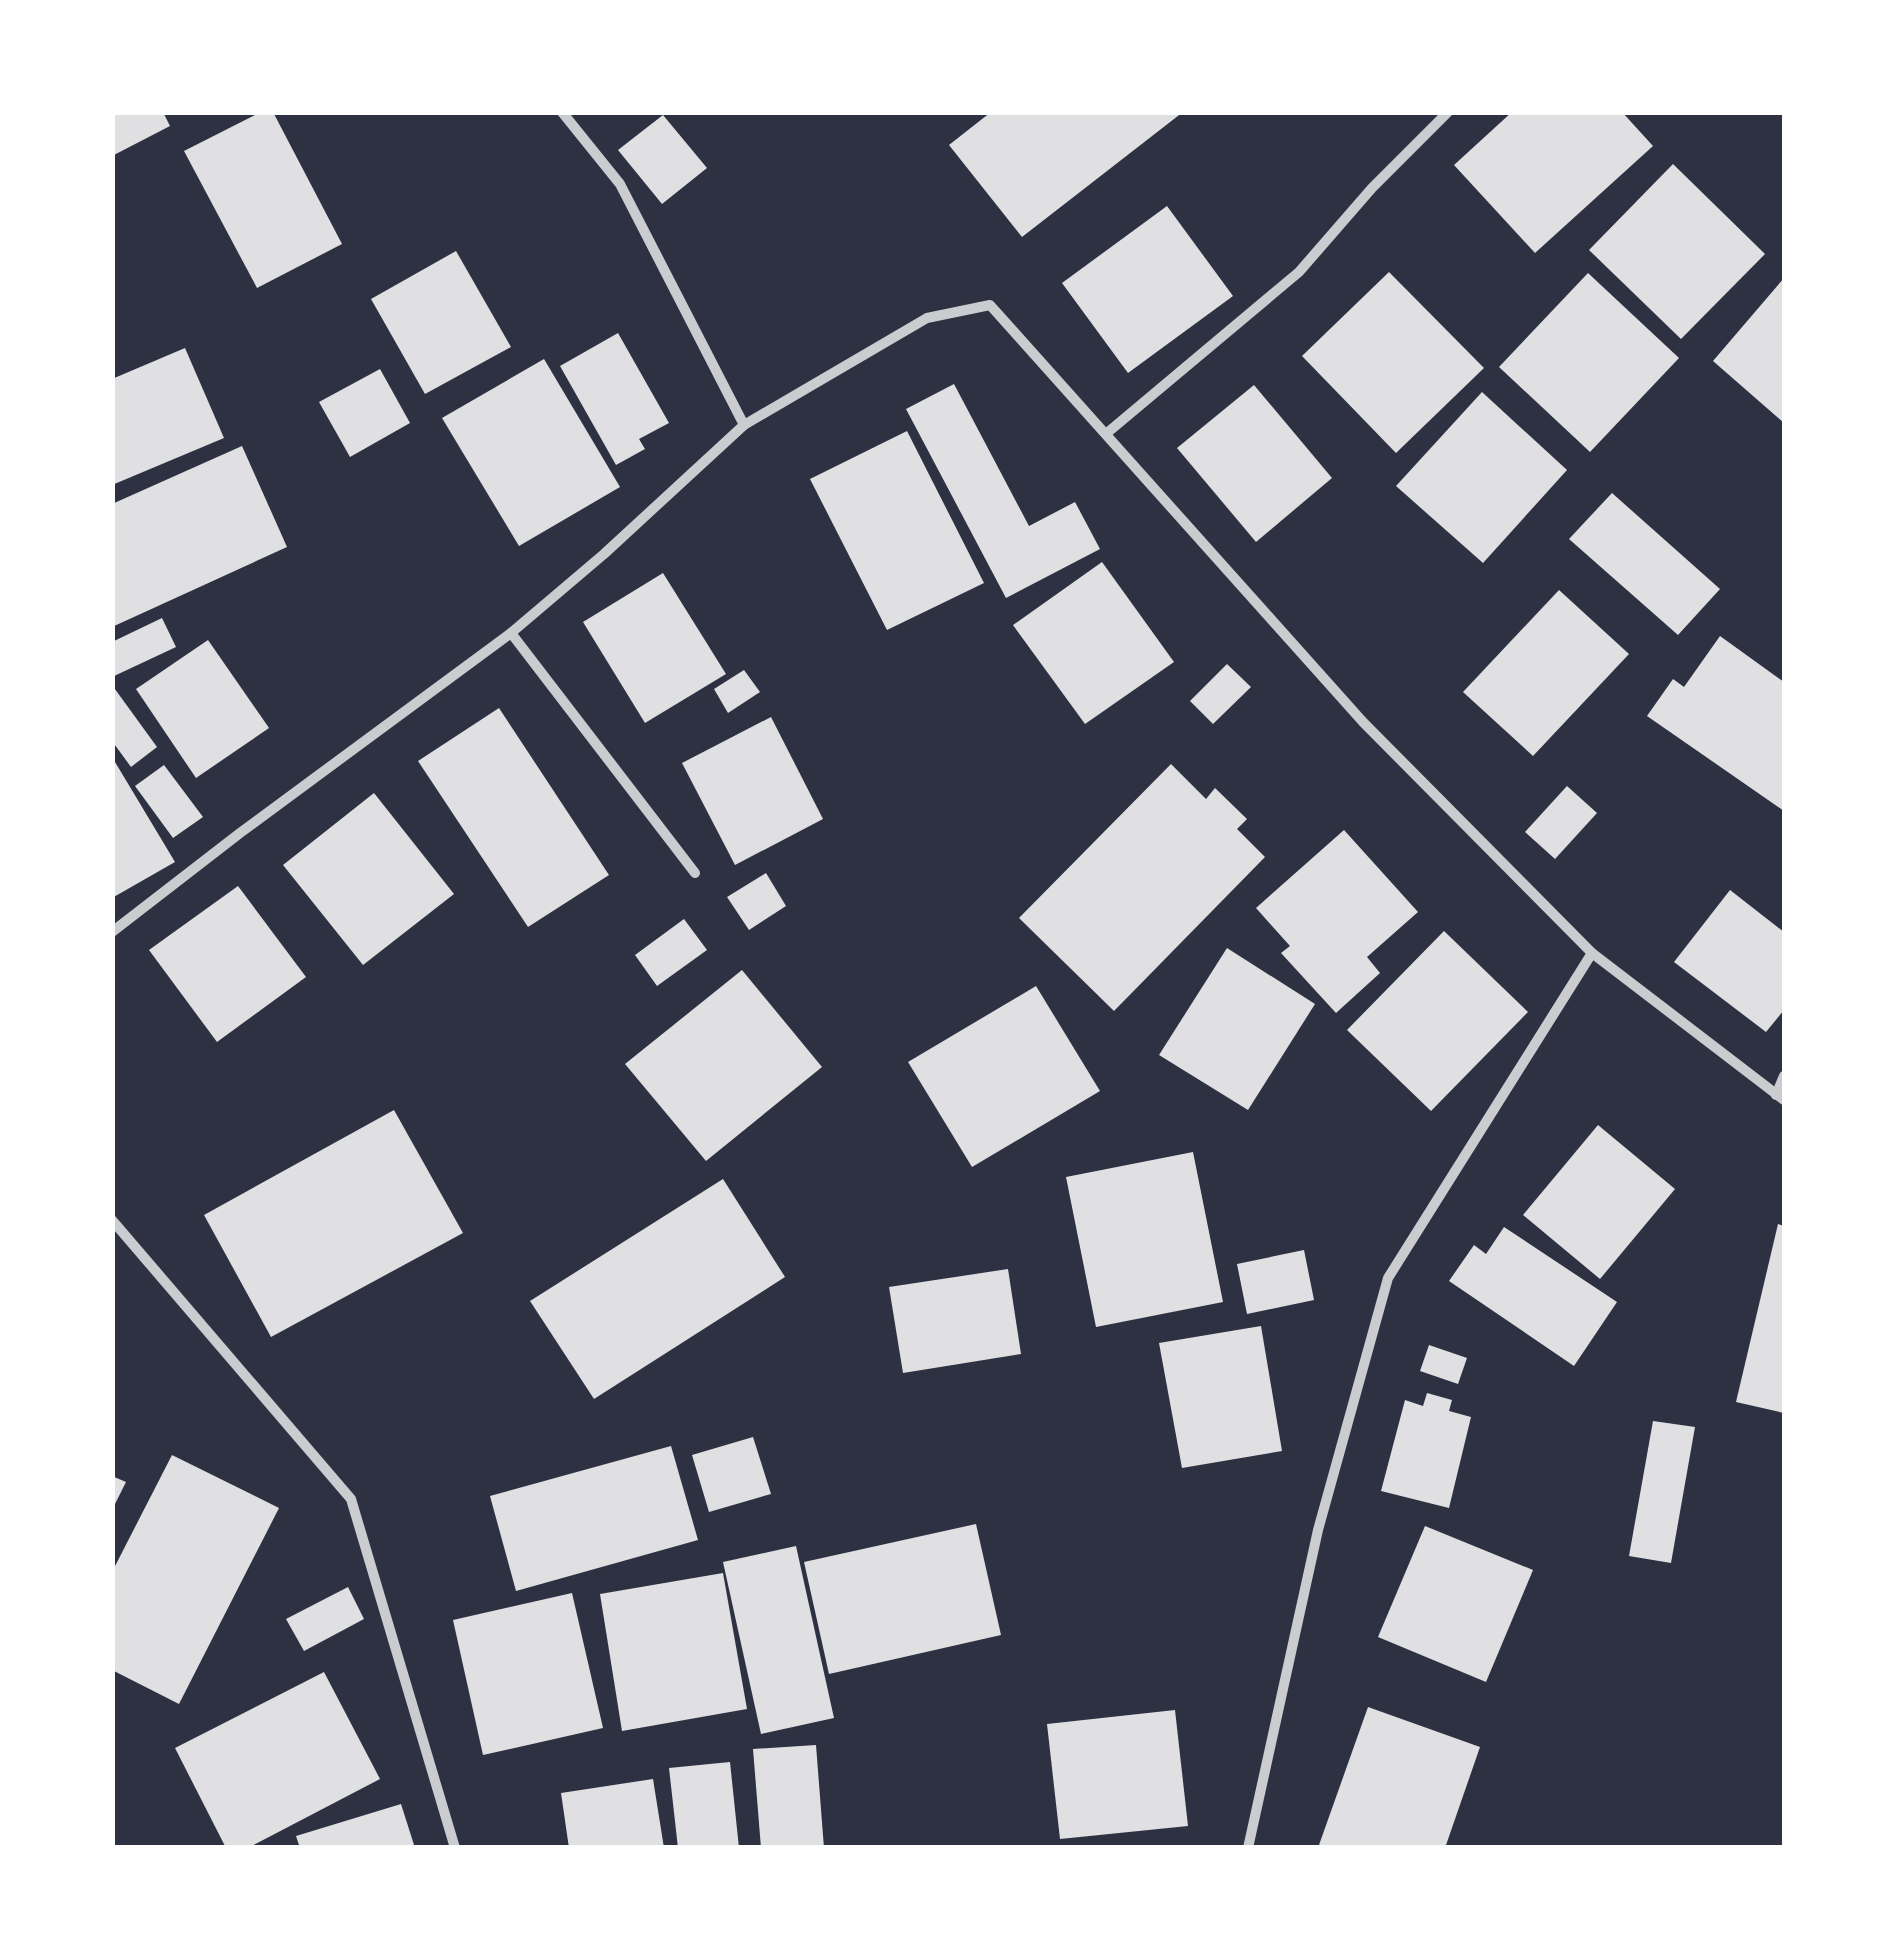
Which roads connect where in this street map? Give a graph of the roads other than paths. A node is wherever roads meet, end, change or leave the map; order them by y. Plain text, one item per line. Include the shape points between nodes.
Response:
1 (562, 112) edge
2 (1448, 112) edge
3 (744, 425) junction
4 (1107, 433) junction
5 (511, 633) junction
6 (695, 873) dead end
7 (112, 932) edge
8 (1592, 952) junction
9 (1784, 1076) edge
10 (1780, 1098) edge
11 (112, 1220) edge
12 (455, 1848) edge
13 (1248, 1848) edge

1 - 3 street via 620,184
2 - 4 street via 1299,272
3 - 4 street via 927,318 990,306
3 - 5 street
4 - 8 street via 1363,722
5 - 6 street
5 - 7 street
8 - 10 street
8 - 13 street via 1388,1278 1318,1530
9 - 10 street
11 - 12 street via 351,1499

